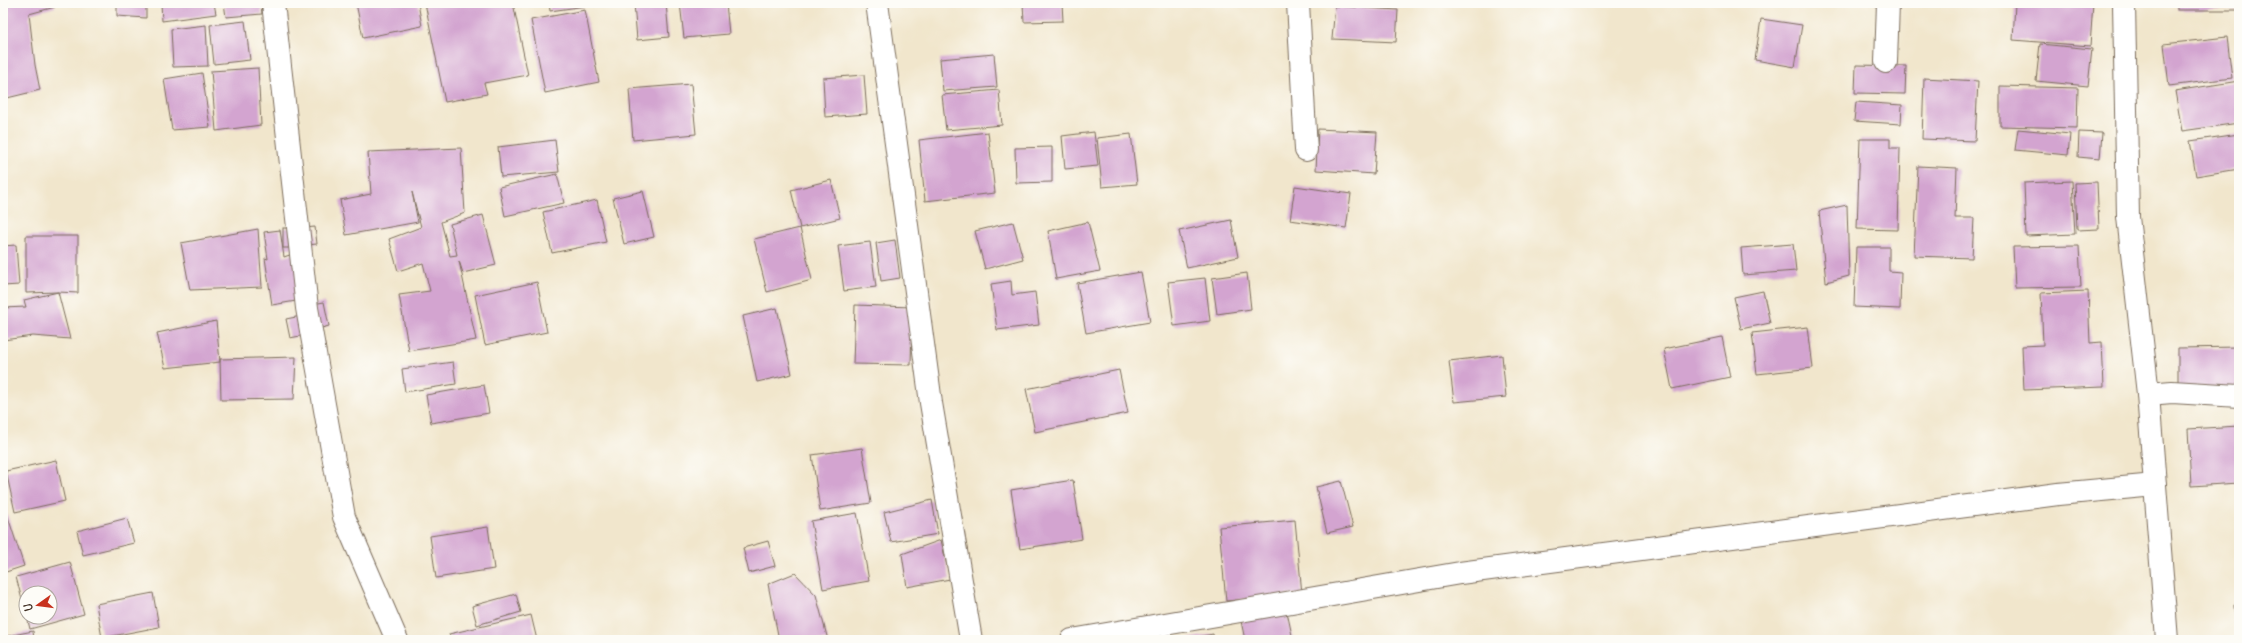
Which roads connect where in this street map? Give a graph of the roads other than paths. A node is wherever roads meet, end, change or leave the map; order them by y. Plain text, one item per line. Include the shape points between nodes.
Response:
1 (273, 3) edge
2 (878, 3) edge
3 (1298, 3) edge
4 (1888, 3) edge
5 (2124, 3) edge
6 (1886, 62) dead end
7 (1306, 150) dead end
8 (2148, 394) junction
9 (2239, 396) edge
10 (2155, 485) junction
11 (397, 640) edge
12 (971, 640) edge
13 (1072, 640) edge
14 (2167, 640) edge

1 - 11 street via 307,308 344,517
2 - 12 street via 931,403
3 - 7 street
4 - 6 street
5 - 8 street via 2128,217
8 - 9 street via 2172,392
8 - 10 street
10 - 13 street via 2058,494 1460,573
10 - 14 street

